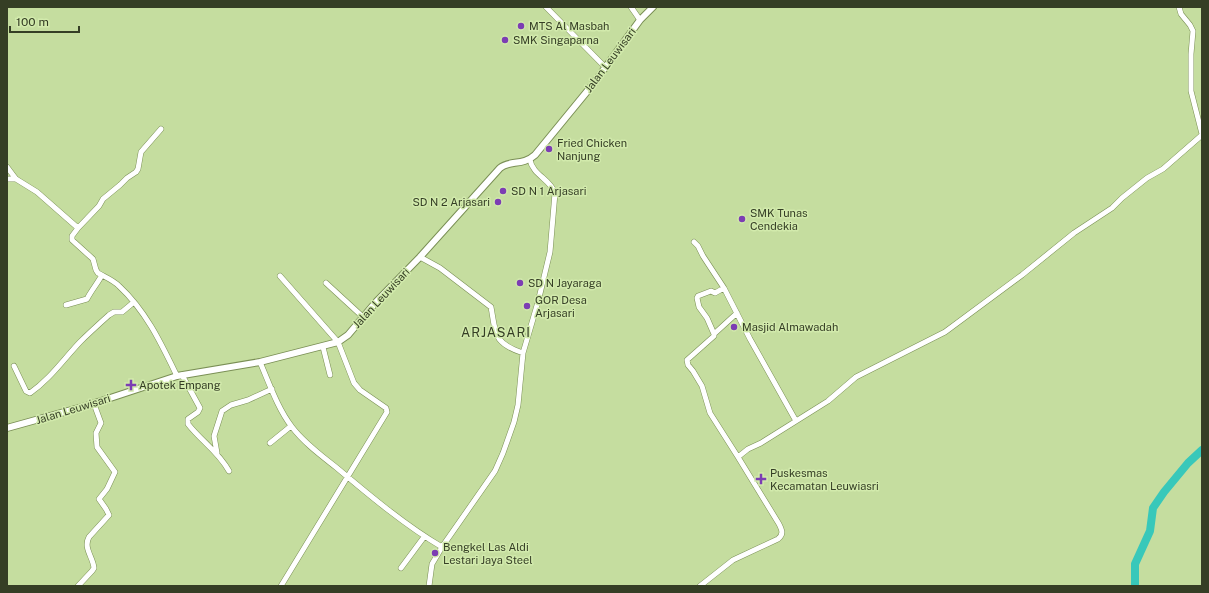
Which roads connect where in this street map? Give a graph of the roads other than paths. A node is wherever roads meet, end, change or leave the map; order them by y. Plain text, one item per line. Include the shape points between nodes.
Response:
1 (631, 7) edge
2 (653, 7) edge
3 (1179, 7) edge
4 (548, 8) edge
5 (640, 20) junction
6 (605, 67) junction
7 (160, 129) dead end
8 (1202, 135) edge
9 (530, 160) junction
10 (7, 167) edge
11 (16, 179) junction
12 (7, 180) edge
13 (78, 228) junction
14 (694, 242) dead end
15 (420, 257) junction
16 (102, 275) junction
17 (280, 276) dead end
18 (326, 283) dead end
19 (724, 288) junction
20 (134, 302) junction
21 (66, 305) dead end
22 (736, 313) junction
23 (363, 317) junction
24 (714, 334) junction
25 (338, 342) junction
26 (322, 347) junction
27 (523, 353) junction
28 (260, 362) junction
29 (14, 366) dead end
30 (180, 375) junction
31 (330, 375) dead end
32 (272, 389) junction
33 (94, 404) junction
34 (796, 421) junction
35 (291, 426) junction
36 (7, 428) edge
37 (270, 442) dead end
38 (217, 454) junction
39 (738, 457) junction
40 (229, 471) dead end
41 (348, 477) junction
42 (424, 536) junction
43 (442, 547) junction
44 (401, 568) dead end
45 (78, 586) edge
46 (281, 586) edge
47 (429, 586) edge
48 (700, 586) edge

1 - 5 street
2 - 5 main road, Jalan Leuwisari
3 - 8 street via 1193,31 1191,91
4 - 6 street
5 - 6 main road, Jalan Leuwisari
6 - 9 main road, Jalan Leuwisari via 565,120
7 - 13 street via 141,152 136,172 103,199
8 - 34 street via 1163,169 1074,233 945,332 856,377 828,401
9 - 15 main road, Jalan Leuwisari via 503,166
9 - 27 street via 533,170 552,186 555,193 550,252
10 - 11 street
11 - 12 street
11 - 13 street via 37,192
13 - 16 street via 72,240 93,259 96,270
14 - 19 street
15 - 23 main road, Jalan Leuwisari
15 - 27 street via 440,268 491,307 498,340
16 - 20 street via 119,286
16 - 21 street via 86,300
17 - 25 street
18 - 23 street
19 - 22 street
19 - 24 street via 715,293 708,291 697,298 699,308
20 - 29 street via 122,312 109,315 79,343 42,385 30,393 26,391
20 - 30 street via 156,333
22 - 24 street
22 - 34 street
23 - 25 main road, Jalan Leuwisari via 346,337
24 - 39 street via 687,360 702,386 710,413
25 - 26 main road, Jalan Leuwisari
25 - 41 street via 354,384 387,411
26 - 28 main road, Jalan Leuwisari
26 - 31 street
27 - 43 street via 516,412 499,463
28 - 30 main road, Jalan Leuwisari
28 - 32 street
30 - 33 main road, Jalan Leuwisari
30 - 38 street via 200,408 188,420 188,424
32 - 35 street
32 - 38 street via 222,411 214,436
33 - 36 main road, Jalan Leuwisari
33 - 45 street via 101,423 96,433 97,446 115,472 99,499 109,515 87,541 87,550 94,568
34 - 39 street
35 - 37 street
35 - 41 street via 309,445
38 - 40 street
39 - 48 street via 779,524 782,536 732,560
41 - 42 street
41 - 46 street
42 - 43 street
42 - 44 street
43 - 47 street via 432,564

